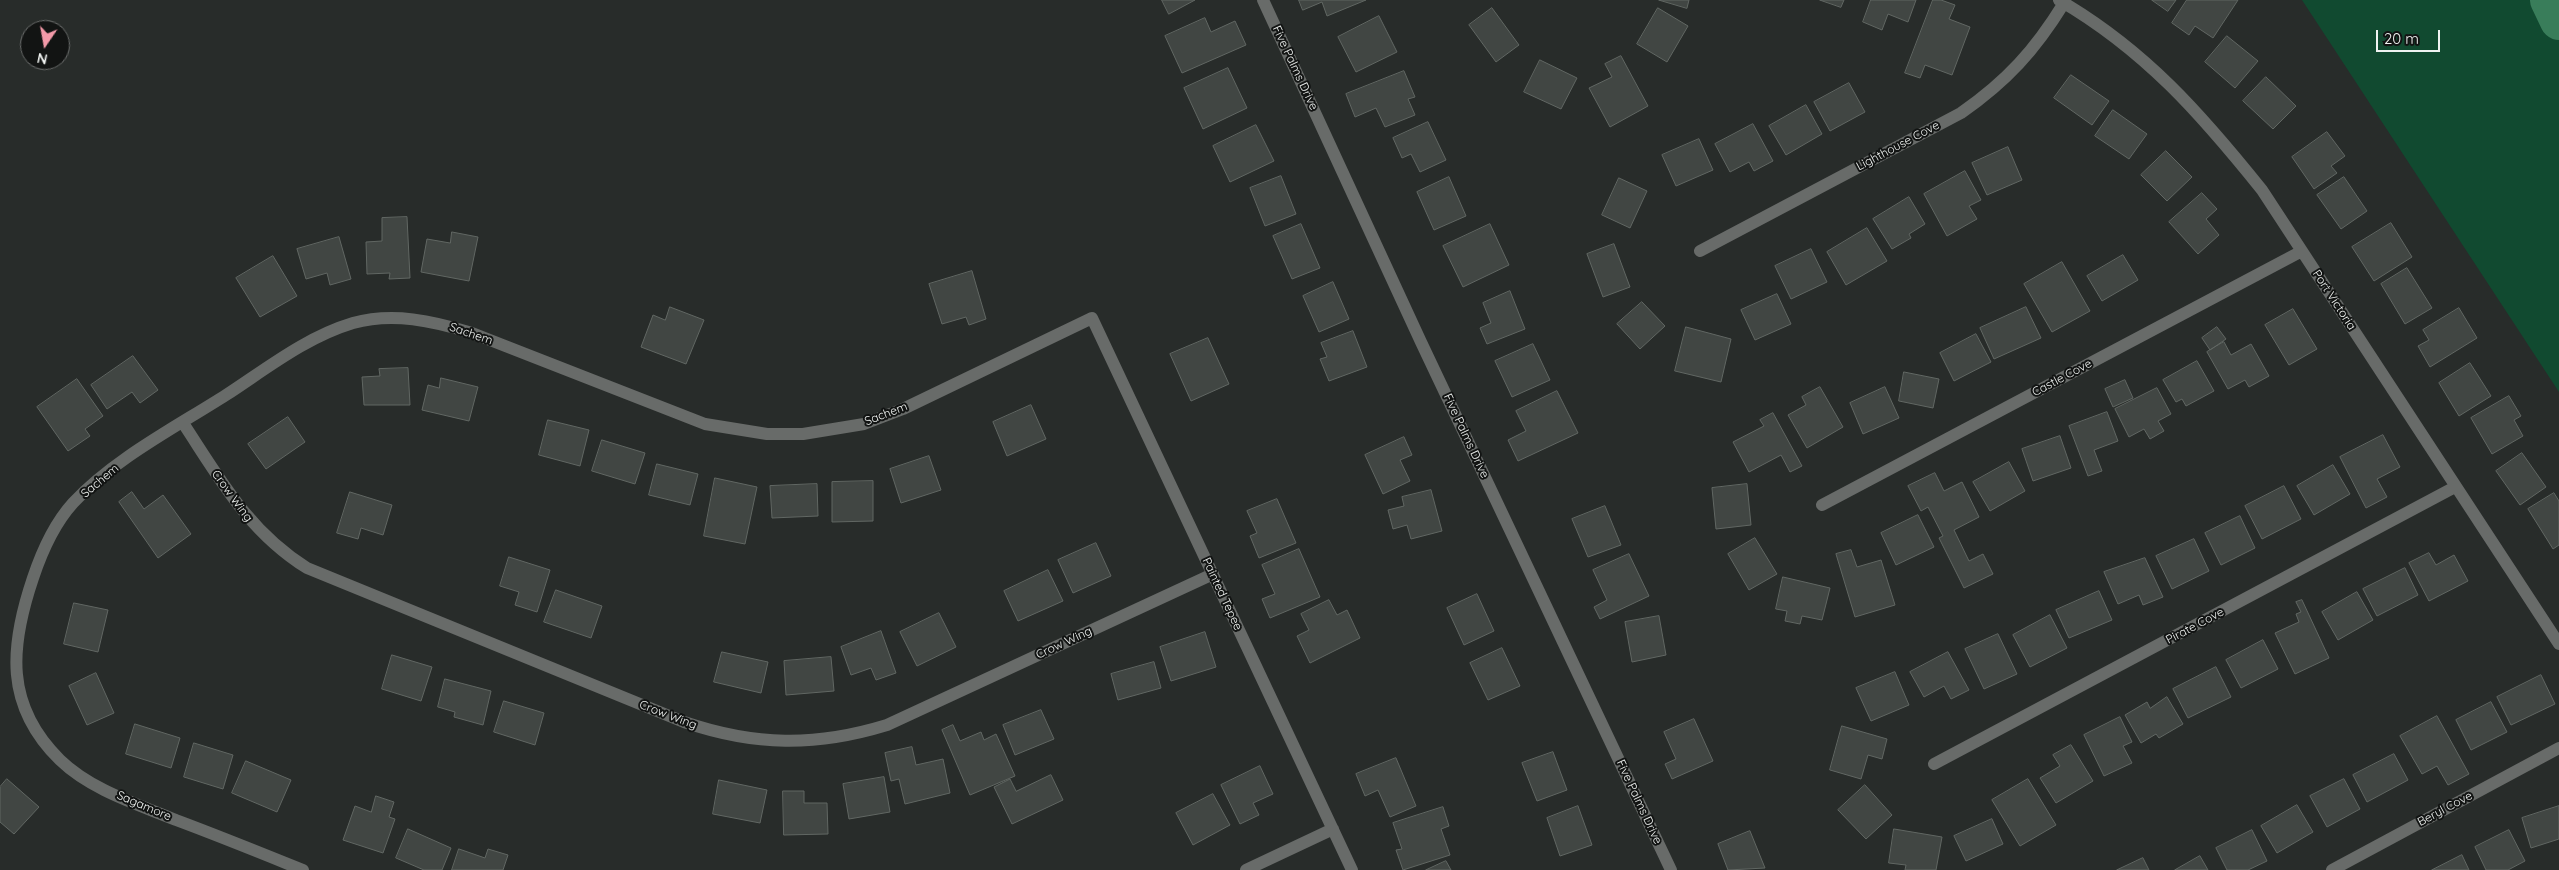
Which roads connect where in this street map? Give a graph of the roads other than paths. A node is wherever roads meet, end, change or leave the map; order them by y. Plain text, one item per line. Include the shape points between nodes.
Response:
1 (1263, 0) edge
2 (2062, 2) edge
3 (1700, 251) dead end
4 (2302, 251) junction
5 (1092, 318) joint
6 (183, 422) junction
7 (2455, 487) junction
8 (1822, 505) dead end
9 (1212, 574) junction
10 (2559, 644) edge
11 (21, 698) joint
12 (2559, 748) edge
13 (1934, 764) dead end
14 (1333, 829) junction
15 (303, 870) edge
16 (1246, 870) edge
17 (1352, 870) edge
18 (1671, 870) edge
19 (2332, 870) edge

1 - 18 street, Five Palms Drive
2 - 3 street, Lighthouse Cove via 2028,56 1993,90 1961,113
2 - 4 street, Port Victoria via 2124,42 2172,84 2262,190
4 - 7 street, Port Victoria
4 - 8 street, Castle Cove
5 - 6 street, Sachem via 903,409 864,424 803,434 767,434 705,424 472,333 438,322 405,318 354,323 315,338
5 - 9 street, Painted Tepee
6 - 9 street, Crow Wing via 236,505 288,557 307,568 684,722 741,738 800,742 849,736 887,725
6 - 11 street, Sachem via 112,469 73,503 51,534 22,608 16,638 15,668
7 - 10 street, Port Victoria
7 - 13 street, Pirate Cove
9 - 14 street, Painted Tepee
11 - 15 street, Sagamore via 41,738 61,761 85,779 126,800
12 - 19 street, Beryl Cove
14 - 16 street
14 - 17 street, Painted Tepee

